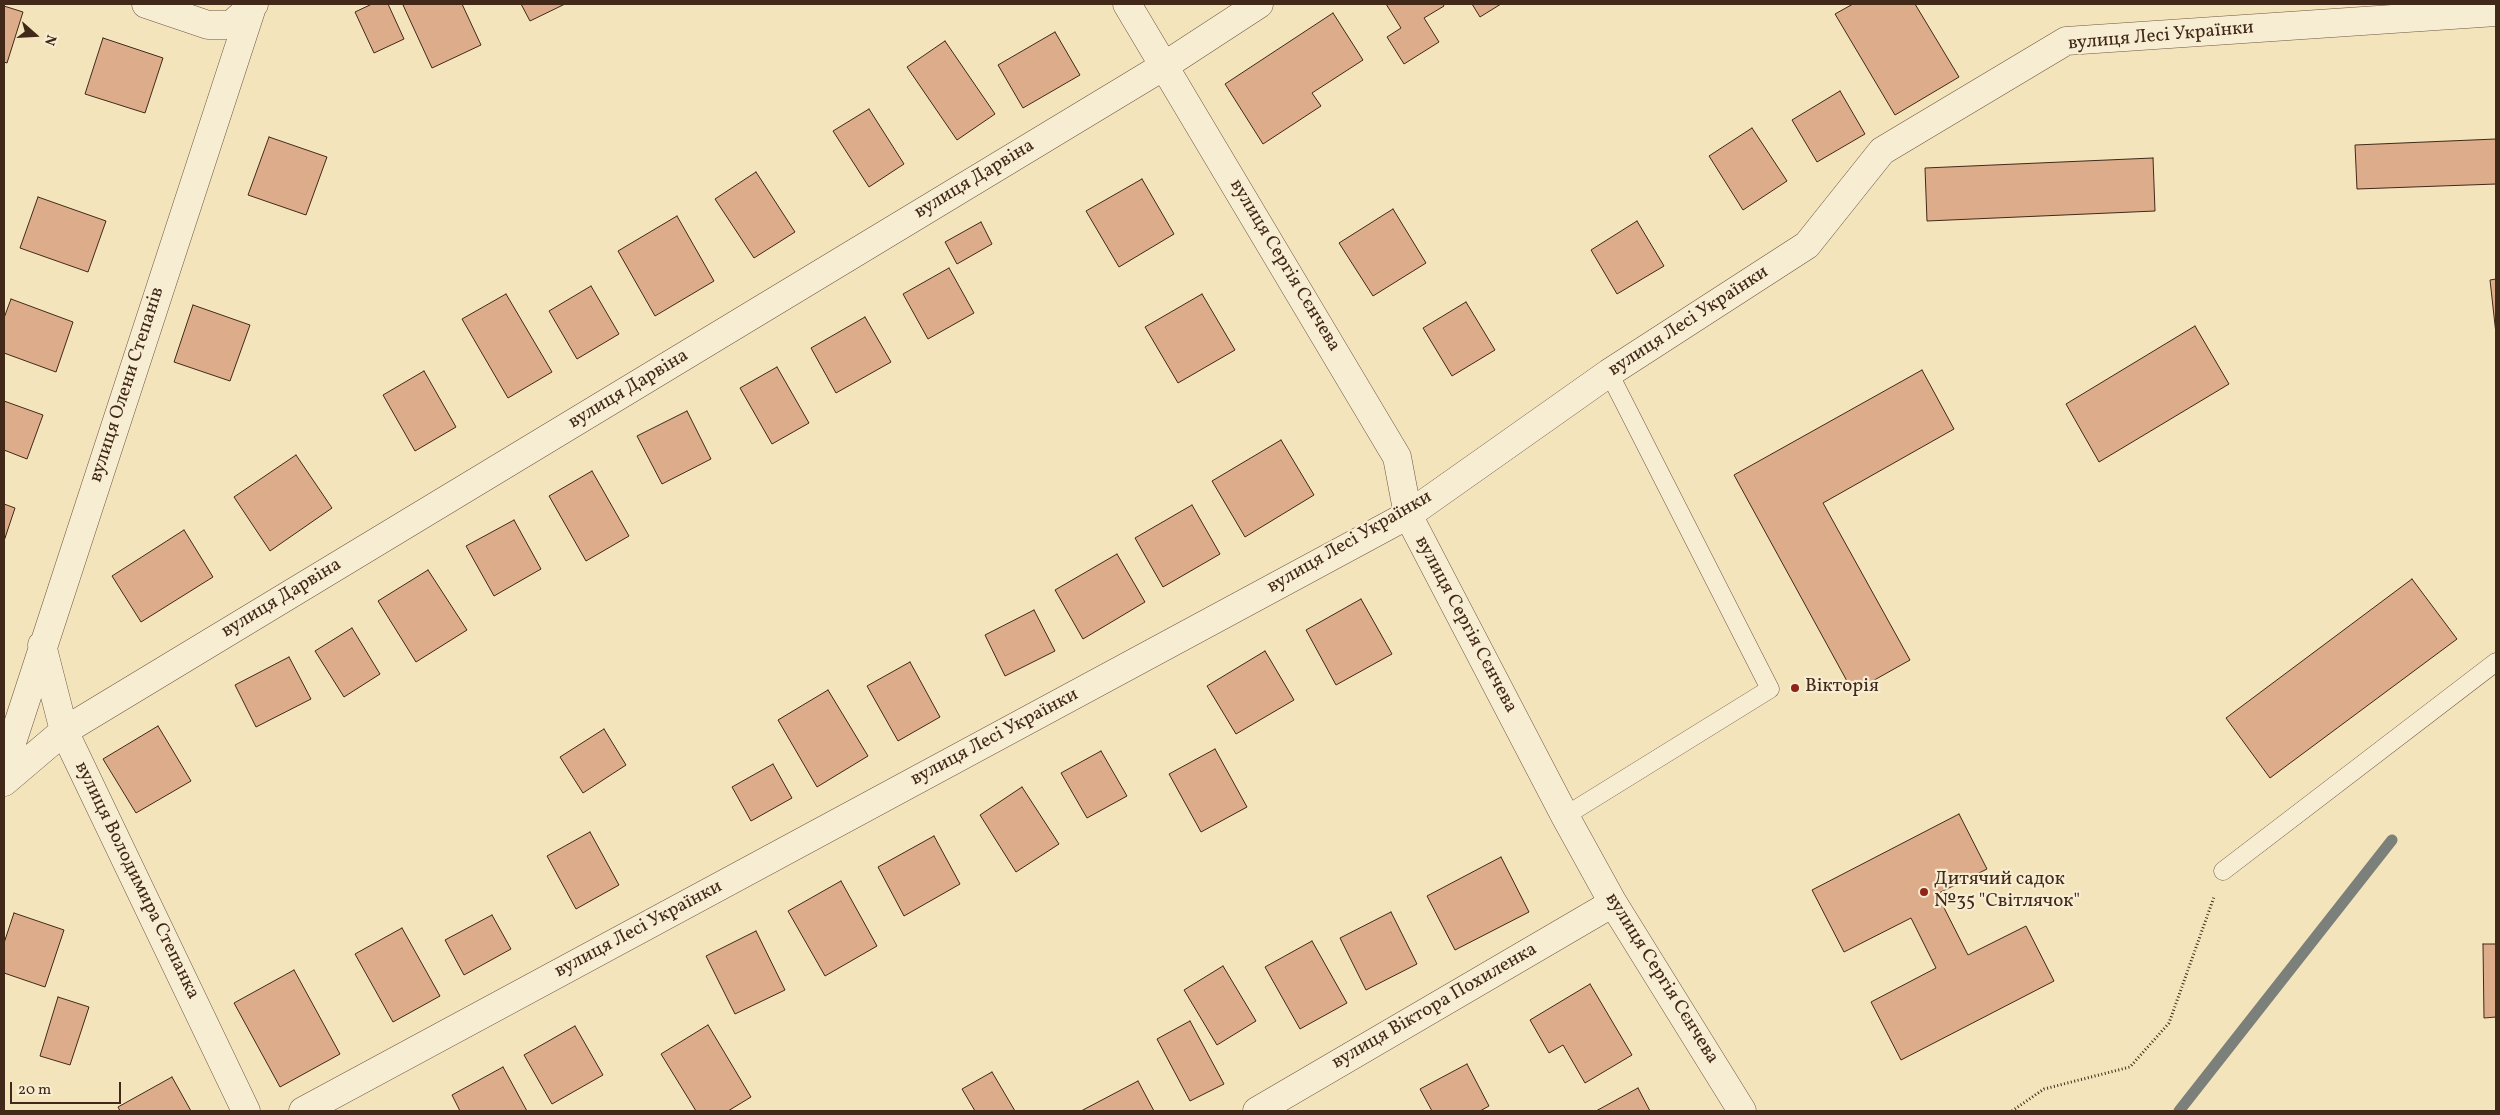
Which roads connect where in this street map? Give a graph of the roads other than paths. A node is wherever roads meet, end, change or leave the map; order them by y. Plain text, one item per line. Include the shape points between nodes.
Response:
1 (146, 4) edge
2 (1127, 4) edge
3 (1258, 4) edge
4 (253, 5) edge
5 (2496, 12) edge
6 (1164, 66) junction
7 (1609, 373) junction
8 (1408, 515) junction
9 (42, 645) junction
10 (2496, 662) edge
11 (64, 731) junction
12 (4, 767) edge
13 (4, 782) edge
14 (1565, 816) junction
15 (2223, 871) road end
16 (1613, 903) junction
17 (246, 1111) edge
18 (303, 1111) edge
19 (1257, 1111) edge
20 (1742, 1111) edge

1 - 4 street via 208,25 231,25
2 - 6 street, вулиця Сергія Сєнчева
3 - 6 street, вулиця Дарвіна
4 - 9 street, вулиця Олени Степанів
5 - 7 street, вулиця Лесі Українки via 2066,41 1882,152 1807,245
6 - 8 street, вулиця Сергія Сєнчева via 1397,457
6 - 11 street, вулиця Дарвіна
7 - 8 street, вулиця Лесі Українки
7 - 14 lane via 1770,689
8 - 14 street, вулиця Сергія Сєнчева
8 - 18 street, вулиця Лесі Українки
9 - 11 street, вулиця Володимира Степанка
9 - 12 street, вулиця Олени Степанів
10 - 15 lane
11 - 13 street, вулиця Дарвіна
11 - 17 street, вулиця Володимира Степанка
14 - 16 street, вулиця Сергія Сєнчева
16 - 19 street, вулиця Віктора Похиленка
16 - 20 street, вулиця Сергія Сєнчева

